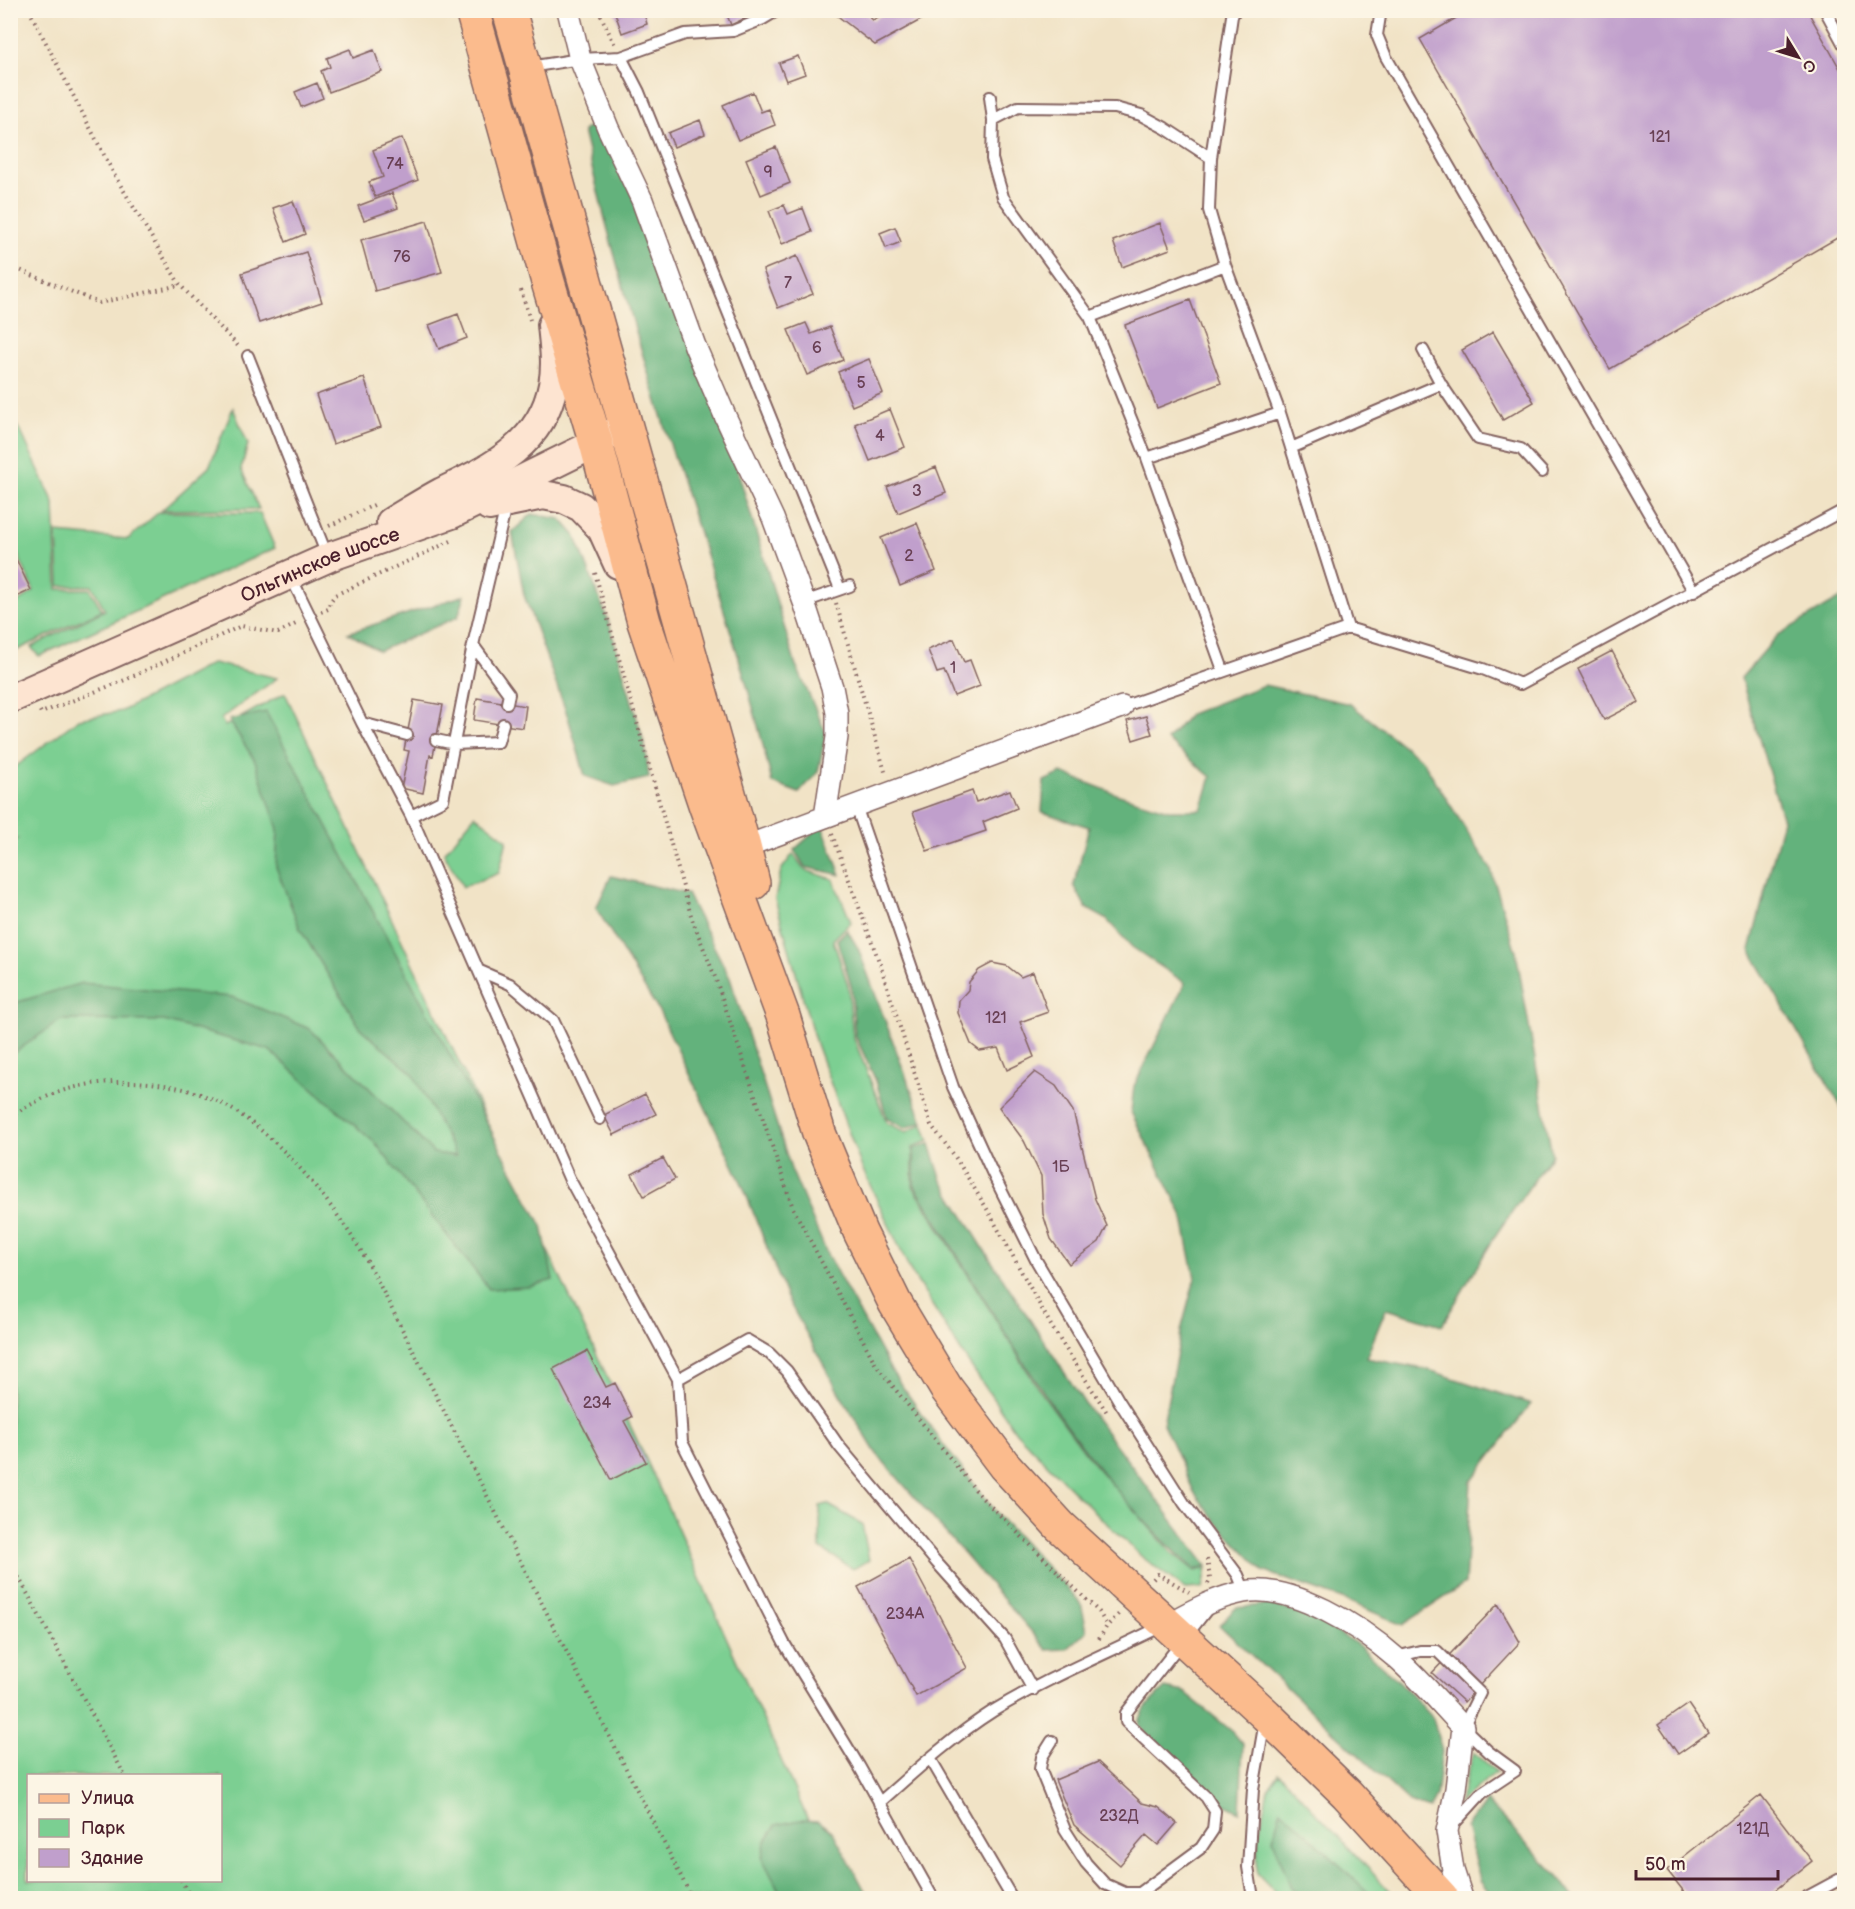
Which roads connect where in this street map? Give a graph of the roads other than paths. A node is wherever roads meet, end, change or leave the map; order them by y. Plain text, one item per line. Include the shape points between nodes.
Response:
1 (472, 10) edge
2 (509, 10) edge
3 (567, 10) edge
4 (778, 10) edge
5 (1235, 10) edge
6 (1381, 10) edge
7 (1825, 10) edge
8 (1845, 45) edge
9 (621, 57) junction
10 (580, 59) junction
11 (526, 67) junction
12 (990, 97) dead end
13 (993, 120) junction
14 (1210, 158) junction
15 (1225, 265) junction
16 (533, 282) junction
17 (1090, 317) junction
18 (1422, 350) dead end
19 (248, 356) road end
20 (1441, 384) junction
21 (1280, 413) junction
22 (624, 425) junction
23 (596, 443) junction
24 (1291, 448) junction
25 (1147, 458) junction
26 (1542, 472) dead end
27 (507, 502) junction
28 (1845, 510) edge
29 (456, 525) junction
30 (330, 557) junction
31 (290, 575) junction
32 (1694, 592) junction
33 (804, 602) junction
34 (644, 622) junction
35 (1348, 628) junction
36 (473, 645) junction
37 (1223, 670) junction
38 (20, 694) edge
39 (507, 703) dead end
40 (1122, 707) joint
41 (362, 723) junction
42 (502, 724) dead end
43 (407, 735) dead end
44 (436, 740) dead end
45 (455, 744) junction
46 (856, 806) junction
47 (411, 816) junction
48 (825, 817) junction
49 (744, 847) junction
50 (480, 971) junction
51 (783, 1016) junction
52 (600, 1119) dead end
53 (678, 1379) junction
54 (1245, 1592) junction
55 (1176, 1631) junction
56 (1395, 1658) junction
57 (1033, 1690) junction
58 (1266, 1715) junction
59 (1463, 1727) junction
60 (1052, 1741) dead end
61 (930, 1758) junction
62 (879, 1803) junction
63 (1448, 1831) junction
64 (1845, 1877) edge
65 (933, 1899) edge
66 (1012, 1899) edge
67 (1253, 1899) edge
68 (1443, 1899) edge
69 (1462, 1899) edge
70 (1805, 1899) edge

1 - 16 main road
2 - 11 main road
3 - 10 street
4 - 9 lane via 733,31 685,34
5 - 14 lane
6 - 32 lane via 1377,35 1386,57
7 - 8 lane
9 - 10 lane
9 - 33 lane via 644,102 841,589
10 - 11 lane
10 - 33 street via 642,200 695,346 773,518
11 - 22 main road
12 - 13 lane
13 - 14 lane via 1018,106 1115,108 1141,115
13 - 17 lane via 992,159 1003,197
14 - 15 lane via 1209,210
15 - 17 lane
15 - 21 lane
16 - 23 main road
16 - 30 main road via 556,360 546,409 519,447 501,462
17 - 25 lane
18 - 20 lane
19 - 30 lane
20 - 24 lane
20 - 26 lane via 1478,439 1521,449
21 - 24 lane
21 - 25 lane
22 - 23 main road, Ольгинское шоссе
22 - 49 main road
23 - 29 main road, Ольгинское шоссе via 505,486
23 - 34 main road
24 - 35 lane
25 - 37 lane
27 - 29 main road
27 - 34 main road via 543,495 580,507 602,529
27 - 36 lane
28 - 32 lane
29 - 30 main road, Ольгинское шоссе
30 - 31 main road, Ольгинское шоссе
31 - 38 main road, Ольгинское шоссе
31 - 41 lane
32 - 35 lane via 1520,684
33 - 48 street via 837,713
34 - 51 main road via 706,807
35 - 37 lane
36 - 39 lane via 509,694
36 - 45 lane
37 - 40 lane
40 - 46 street
41 - 43 lane
41 - 47 lane
42 - 45 lane via 498,742
44 - 45 lane
45 - 47 lane via 443,800
46 - 48 street
46 - 54 lane via 953,1087 1036,1260 1119,1401 1184,1503 1238,1575
47 - 50 lane
48 - 49 street
49 - 51 main road
50 - 52 lane via 510,984 553,1020
50 - 53 lane via 569,1178
51 - 55 main road via 819,1133 860,1232 895,1303 945,1388 1004,1465 1060,1527
53 - 57 lane via 747,1340 769,1353 787,1371 839,1446 1005,1639
53 - 62 lane via 682,1442 783,1643
54 - 55 street via 1215,1600
54 - 56 street via 1272,1591 1333,1614
55 - 57 lane
55 - 58 main road
55 - 60 lane via 1126,1713 1126,1722 1206,1797 1215,1811 1213,1830 1201,1848 1140,1893 1125,1893 1105,1884 1065,1830 1040,1769
56 - 59 street
56 - 59 lane via 1437,1651 1480,1693
57 - 61 lane via 992,1712
58 - 67 lane via 1253,1789 1248,1867
58 - 68 main road via 1347,1794
59 - 63 street
59 - 63 lane via 1515,1771 1482,1793
61 - 62 lane
61 - 66 lane
62 - 65 lane
63 - 69 street
64 - 70 lane

